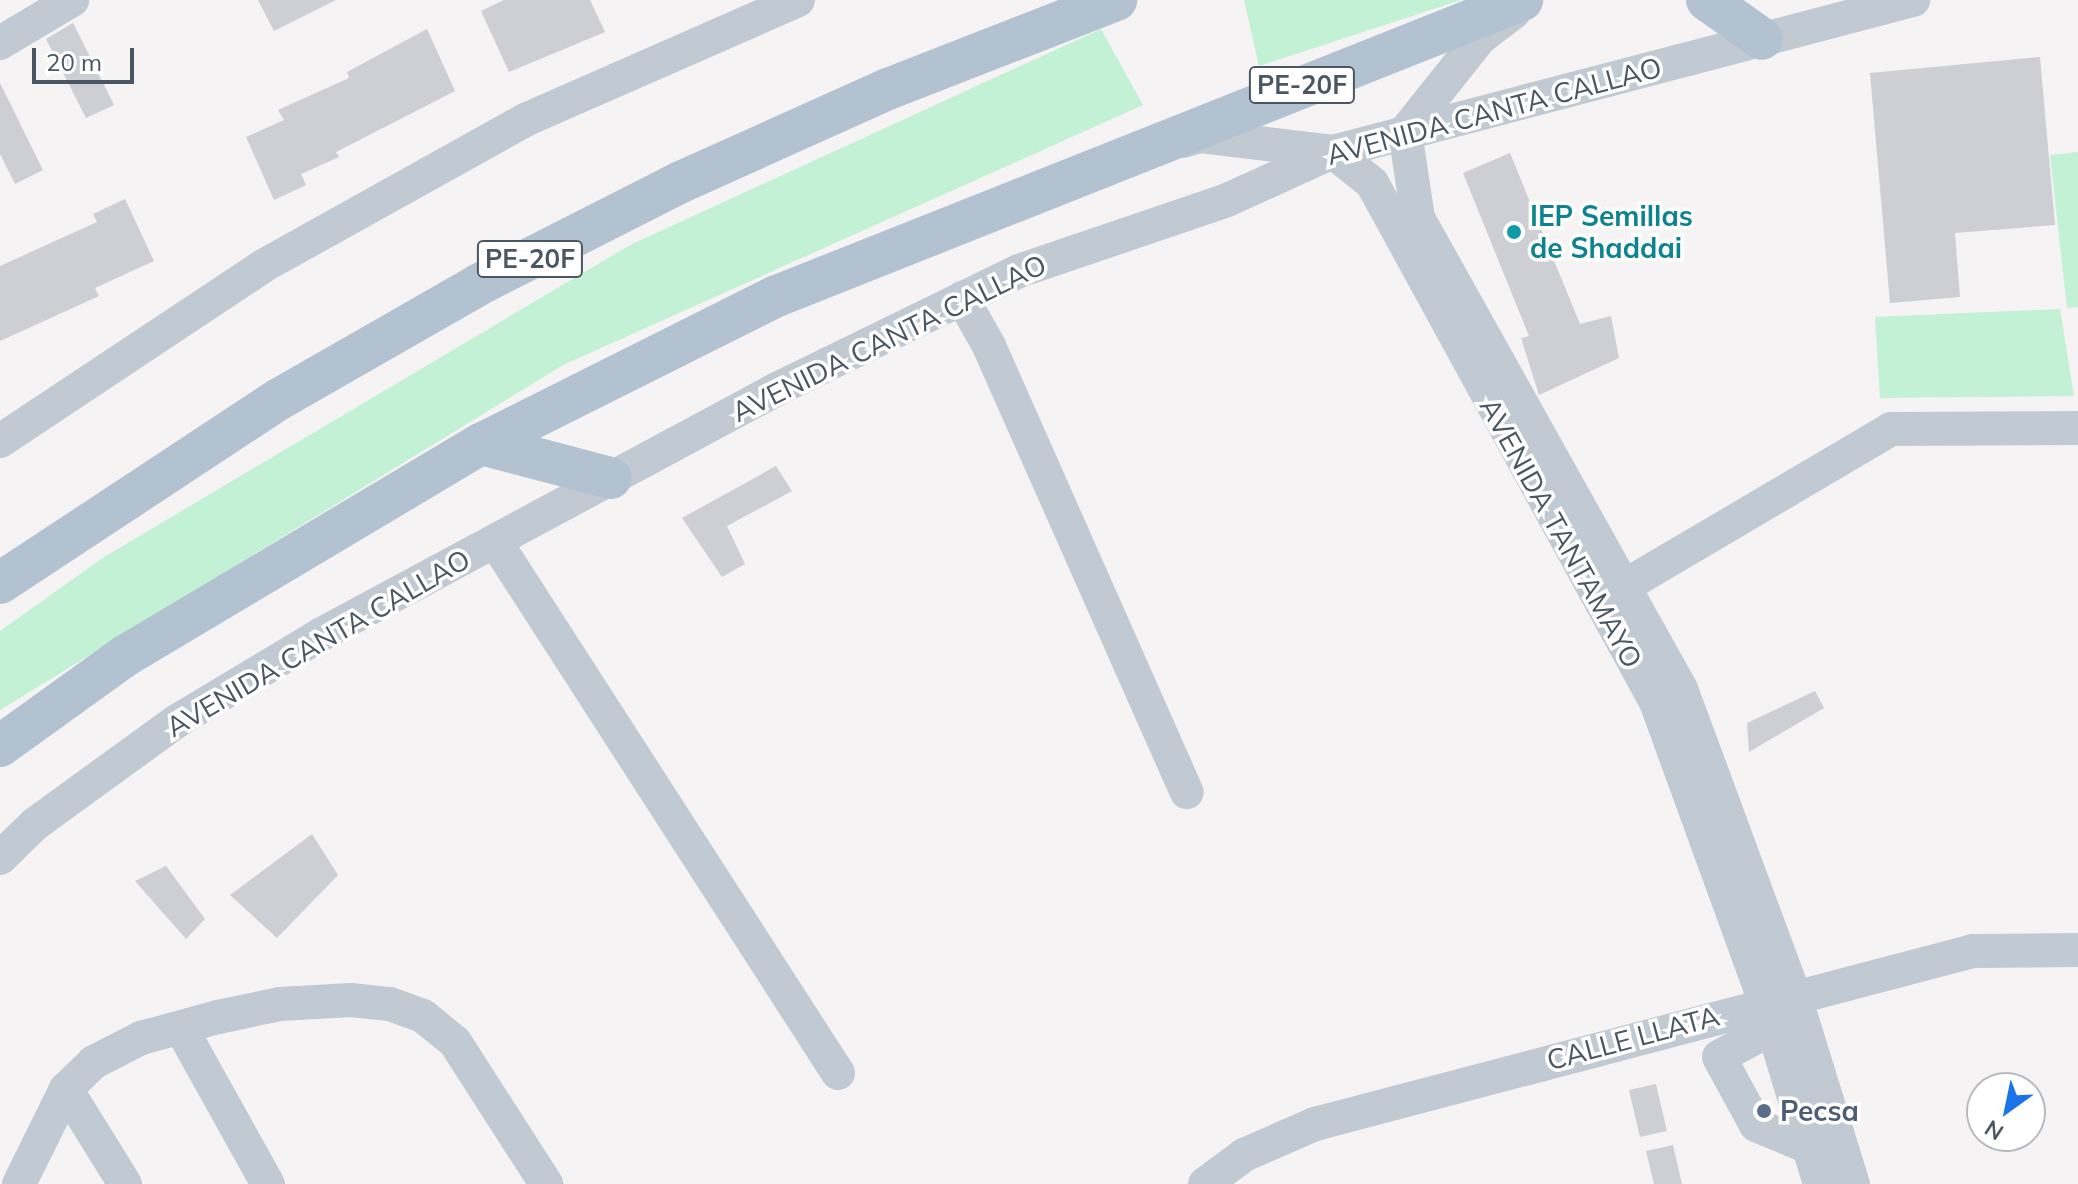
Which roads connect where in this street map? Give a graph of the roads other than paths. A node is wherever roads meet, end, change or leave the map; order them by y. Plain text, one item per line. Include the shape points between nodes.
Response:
1 (72, 0) edge
2 (1522, 0) edge
3 (1530, 0) edge
4 (1707, 0) edge
5 (1913, 0) edge
6 (794, 1) edge
7 (1104, 2) edge
8 (1762, 39) junction
9 (0, 43) edge
10 (1405, 132) junction
11 (1333, 152) junction
12 (1083, 170) junction
13 (962, 298) junction
14 (2078, 428) edge
15 (0, 441) edge
16 (481, 444) junction
17 (611, 478) junction
18 (495, 541) junction
19 (0, 583) edge
20 (1623, 587) junction
21 (0, 746) edge
22 (1187, 792) dead end
23 (0, 858) edge
24 (2078, 950) edge
25 (1778, 1009) junction
26 (181, 1028) junction
27 (838, 1073) dead end
28 (66, 1089) junction
29 (1811, 1148) junction
30 (19, 1184) edge
31 (125, 1184) edge
32 (268, 1184) edge
33 (546, 1184) edge
34 (1205, 1184) edge
35 (1820, 1184) edge
36 (1853, 1184) edge

1 - 9 street
2 - 12 main road, PE-20F
3 - 10 street via 1480,38
4 - 8 main road
5 - 8 street, AVENIDA CANTA CALLAO
6 - 15 street via 512,127 263,266
7 - 19 main road, PE-20F via 777,139 478,285 281,398
8 - 10 street, AVENIDA CANTA CALLAO
10 - 11 street, AVENIDA CANTA CALLAO
10 - 20 street, AVENIDA TANTAMAYO via 1418,218
11 - 12 street via 1201,136
11 - 13 street, AVENIDA CANTA CALLAO via 1227,200 1019,271
11 - 25 street, AVENIDA TANTAMAYO via 1372,183 1656,702
12 - 16 main road, PE-20F via 777,296
13 - 17 street, AVENIDA CANTA CALLAO
13 - 22 street via 989,346
14 - 20 street via 1891,429
16 - 17 main road
16 - 21 main road, PE-20F via 125,656
17 - 18 street, AVENIDA CANTA CALLAO
18 - 23 street, AVENIDA CANTA CALLAO via 320,635 177,721 35,824
18 - 27 street
20 - 25 street, AVENIDA TANTAMAYO via 1681,689
24 - 25 street, CALLE LLATA via 1973,951
25 - 29 street, AVENIDA TANTAMAYO
25 - 29 street via 1719,1057 1756,1125
25 - 34 street, CALLE LLATA via 1315,1124 1244,1155
25 - 36 street, AVENIDA TANTAMAYO
26 - 28 street via 141,1038 94,1062
26 - 32 street
26 - 33 street via 280,1004 351,1000 390,1004 423,1016 455,1042
28 - 30 street
28 - 31 street
29 - 35 street, AVENIDA TANTAMAYO

